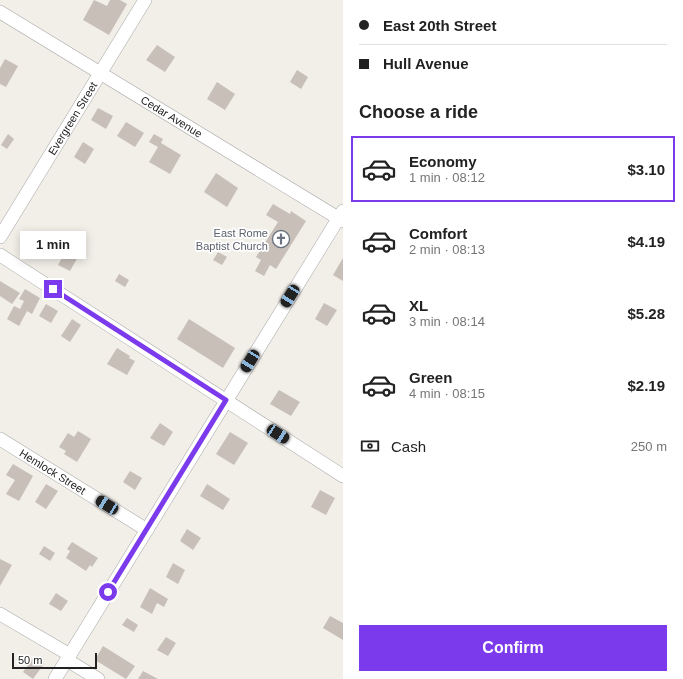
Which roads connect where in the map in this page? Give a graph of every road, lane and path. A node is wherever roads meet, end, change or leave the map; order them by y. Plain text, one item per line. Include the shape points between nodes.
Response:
1 (145, 0) edge
2 (0, 12) edge
3 (102, 72) junction
4 (342, 216) edge
5 (0, 237) edge
6 (0, 255) edge
7 (226, 400) junction
8 (0, 439) edge
9 (343, 476) edge
10 (147, 530) junction
11 (0, 614) edge
12 (68, 658) junction
13 (55, 679) edge
14 (98, 679) edge

1 - 3 street, Evergreen Street
2 - 3 street, Cedar Avenue
3 - 4 street, Cedar Avenue
3 - 5 street, Evergreen Street
4 - 7 street
6 - 7 street
7 - 9 street
7 - 10 street
8 - 10 street, Hemlock Street
10 - 12 street
11 - 12 street
12 - 13 street
12 - 14 street

